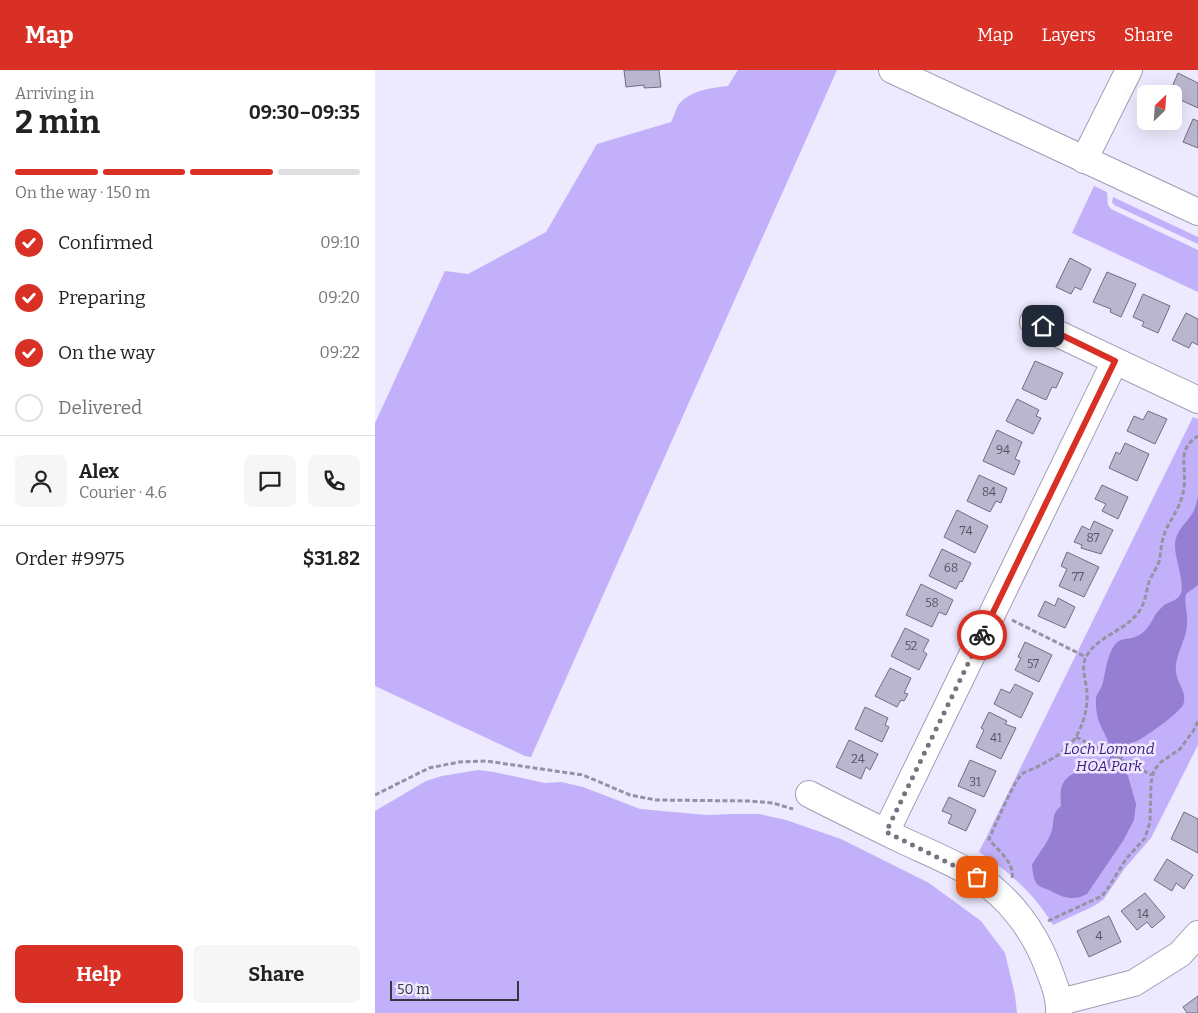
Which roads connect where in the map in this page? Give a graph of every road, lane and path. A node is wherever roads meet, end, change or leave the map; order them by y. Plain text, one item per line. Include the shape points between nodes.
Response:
1 (892, 70) edge
2 (1129, 70) edge
3 (1084, 160) junction
4 (1198, 212) edge
5 (1033, 322) dead end
6 (1115, 361) junction
7 (1198, 400) edge
8 (1198, 436) edge
9 (1011, 620) dead end
10 (1086, 656) junction
11 (1198, 721) edge
12 (1076, 737) junction
13 (1152, 775) junction
14 (375, 795) edge
15 (805, 803) joint
16 (886, 832) junction
17 (1012, 878) dead end
18 (1048, 921) dead end
19 (1198, 934) edge
20 (1059, 1008) edge

1 - 3 street
2 - 3 street
3 - 4 street
5 - 6 street
6 - 7 street
6 - 16 street
8 - 10 path via 1184,451 1183,496 1163,538 1158,564 1143,604 1132,619
9 - 10 path
10 - 12 path via 1083,668 1087,708
11 - 13 path via 1180,748 1158,764
12 - 13 path
12 - 17 path via 1057,757 1019,776 989,838 1007,861
13 - 18 path via 1150,822 1145,838 1101,896
14 - 15 path via 429,768 486,761 583,776 630,795 656,800
15 - 16 street
16 - 20 street via 977,877 1003,898 1030,930 1043,955
19 - 20 street via 1179,954 1135,983

